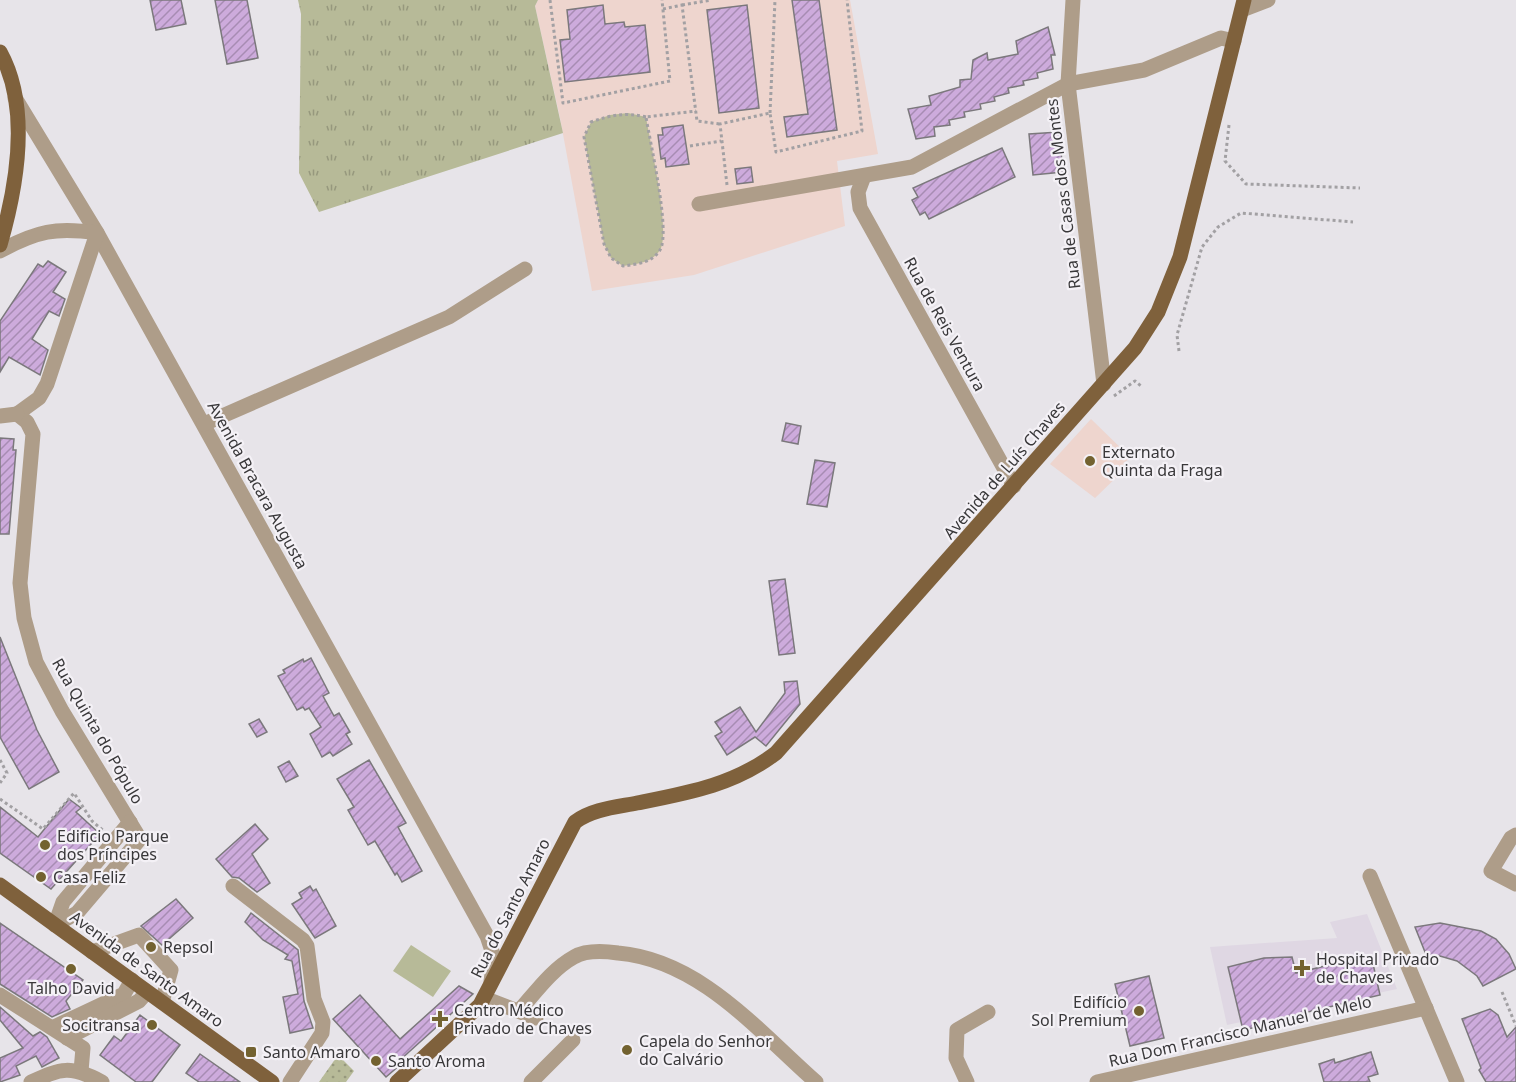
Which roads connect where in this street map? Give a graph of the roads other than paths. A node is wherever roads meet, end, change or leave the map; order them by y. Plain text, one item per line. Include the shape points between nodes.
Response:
1 (1073, 0) edge
2 (1268, 0) edge
3 (1243, 5) edge
4 (1234, 41) junction
5 (0, 51) edge
6 (1068, 84) junction
7 (15, 98) junction
8 (864, 176) junction
9 (699, 204) dead end
10 (97, 233) junction
11 (0, 245) edge
12 (0, 250) edge
13 (525, 269) dead end
14 (1104, 384) junction
15 (17, 414) junction
16 (0, 416) edge
17 (204, 424) junction
18 (1014, 486) junction
19 (606, 809) joint
20 (1516, 835) edge
21 (1370, 876) dead end
22 (1516, 884) edge
23 (0, 885) edge
24 (233, 886) dead end
25 (55, 925) junction
26 (523, 925) junction
27 (487, 936) junction
28 (92, 952) junction
29 (132, 980) junction
30 (491, 982) junction
31 (147, 992) junction
32 (0, 995) edge
33 (484, 998) junction
34 (162, 1002) junction
35 (1426, 1008) junction
36 (519, 1011) junction
37 (988, 1012) dead end
38 (536, 1018) road end
39 (54, 1027) junction
40 (67, 1038) junction
41 (573, 1040) road end
42 (86, 1076) edge
43 (31, 1082) edge
44 (102, 1082) edge
45 (272, 1082) edge
46 (290, 1082) edge
47 (397, 1082) edge
48 (531, 1082) edge
49 (816, 1082) edge
50 (967, 1082) edge
51 (1097, 1082) edge
52 (1458, 1082) edge

1 - 6 street, Rua de Casas dos Montes
2 - 3 street
3 - 4 main road, Avenida de Luís Chaves
4 - 6 street via 1221,38 1144,70
4 - 14 main road, Avenida de Luís Chaves via 1180,257 1158,312 1135,348
5 - 7 main road, Avenida Bracara Augusta via 9,69
6 - 8 street via 928,161
6 - 14 street, Rua de Casas dos Montes
7 - 10 street, Avenida Bracara Augusta
7 - 11 main road via 13,198
8 - 9 street
8 - 18 street, Rua de Reis Ventura via 858,192 860,208
10 - 12 street via 72,229 33,234
10 - 15 street via 47,384 39,398
10 - 17 street, Avenida Bracara Augusta
13 - 17 street via 450,317
14 - 18 main road, Avenida de Luís Chaves
15 - 16 street
15 - 25 street, Rua Quinta do Pópulo via 33,434 20,583 24,618 41,672 130,822 63,902
17 - 27 street, Avenida Bracara Augusta
18 - 19 main road, Avenida de Luís Chaves via 776,753 713,787
19 - 26 main road, Rua do Santo Amaro via 585,816 572,826
20 - 22 street via 1491,871
21 - 35 street
23 - 25 main road, Avenida de Santo Amaro
24 - 46 street via 308,946 322,1033
25 - 28 main road, Avenida de Santo Amaro
26 - 27 street via 504,940
26 - 30 main road, Rua do Santo Amaro
27 - 30 street, Avenida Bracara Augusta via 494,957
28 - 29 main road, Avenida de Santo Amaro
28 - 34 street via 139,934 171,970
29 - 31 main road, Avenida de Santo Amaro
29 - 39 street via 124,994
30 - 33 main road, Rua do Santo Amaro
31 - 34 main road, Avenida de Santo Amaro
31 - 40 street
32 - 39 street
33 - 36 street
33 - 47 main road, Rua do Santo Amaro via 471,1016
34 - 45 main road, Avenida de Santo Amaro
35 - 51 street, Rua Dom Francisco Manuel de Melo
35 - 52 street
36 - 38 street
36 - 49 street via 562,965 576,956 602,951 636,954 664,962 713,991
37 - 50 street via 957,1030 956,1058
39 - 40 street
40 - 42 street via 83,1048
41 - 48 street
42 - 43 street via 60,1069
42 - 44 street

